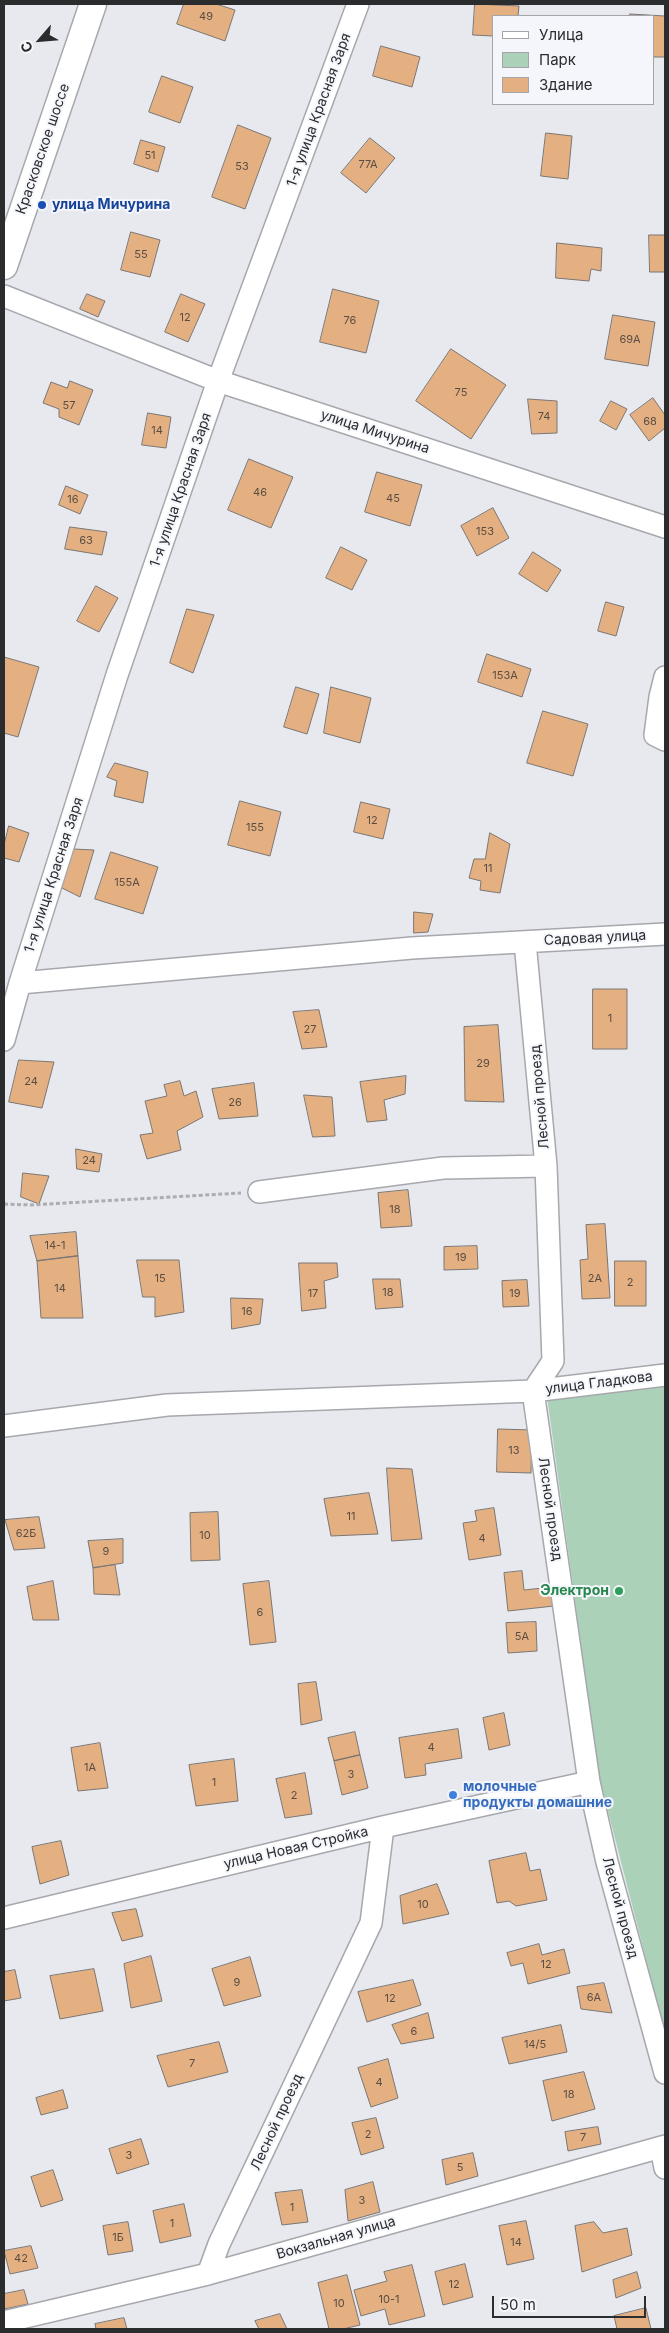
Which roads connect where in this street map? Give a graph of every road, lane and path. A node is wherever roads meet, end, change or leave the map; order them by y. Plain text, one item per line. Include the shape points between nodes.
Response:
1 (93, 4) edge
2 (358, 4) edge
3 (4, 266) edge
4 (4, 296) edge
5 (218, 381) junction
6 (665, 527) edge
7 (665, 677) edge
8 (665, 740) edge
9 (665, 934) edge
10 (525, 942) junction
11 (20, 983) junction
12 (4, 1040) edge
13 (546, 1166) junction
14 (259, 1192) joint
15 (4, 1204) edge
16 (665, 1375) edge
17 (532, 1390) junction
18 (548, 1405) dead end
19 (4, 1426) edge
20 (589, 1782) junction
21 (383, 1827) junction
22 (4, 1918) edge
23 (665, 2073) edge
24 (664, 2154) edge
25 (208, 2274) junction
26 (4, 2322) edge

1 - 3 main road, Красковское шоссе
2 - 5 street, 1-я улица Красная Заря
4 - 5 street, улица Мичурина
5 - 6 street, улица Мичурина
5 - 11 street, 1-я улица Красная Заря via 117,675
7 - 8 street via 655,735
9 - 10 street, Садовая улица
10 - 11 street, Садовая улица via 412,948
10 - 13 street, Лесной проезд
11 - 12 street, 1-я улица Красная Заря
13 - 14 street via 444,1168
13 - 17 street, Лесной проезд via 553,1361
14 - 15 path
16 - 17 street, улица Гладкова
17 - 18 street
17 - 19 street, улица Гладкова via 167,1405
17 - 20 street, Лесной проезд
20 - 21 street, улица Новая Стройка
20 - 23 street, Лесной проезд via 607,1862
21 - 22 street, улица Новая Стройка
21 - 25 street, Лесной проезд via 371,1923 219,2244
24 - 25 street, Вокзальная улица
25 - 26 street, Вокзальная улица

